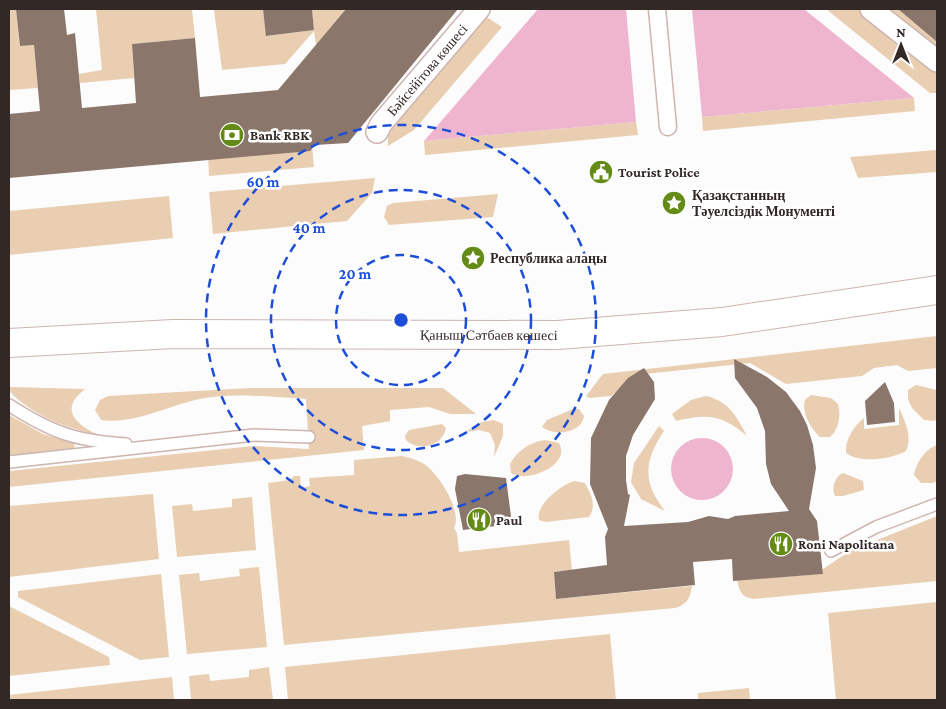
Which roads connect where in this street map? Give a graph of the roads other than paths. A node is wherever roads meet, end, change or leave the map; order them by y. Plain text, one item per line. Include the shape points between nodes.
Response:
1 (479, 9) edge
2 (657, 9) edge
3 (871, 9) edge
4 (937, 61) edge
5 (668, 127) dead end
6 (377, 132) dead end
7 (937, 290) edge
8 (9, 343) edge
9 (9, 405) edge
10 (309, 437) dead end
11 (199, 441) junction
12 (9, 462) edge
13 (937, 504) edge
14 (831, 551) dead end

1 - 6 street, Бәйсейітова көшесі
2 - 5 street
3 - 4 street
7 - 8 main road, Қаныш Сәтбаев көшесі via 722,322 558,335 173,334
9 - 11 lane via 42,426 93,442
10 - 11 lane via 254,435
11 - 12 lane
13 - 14 lane via 876,527

